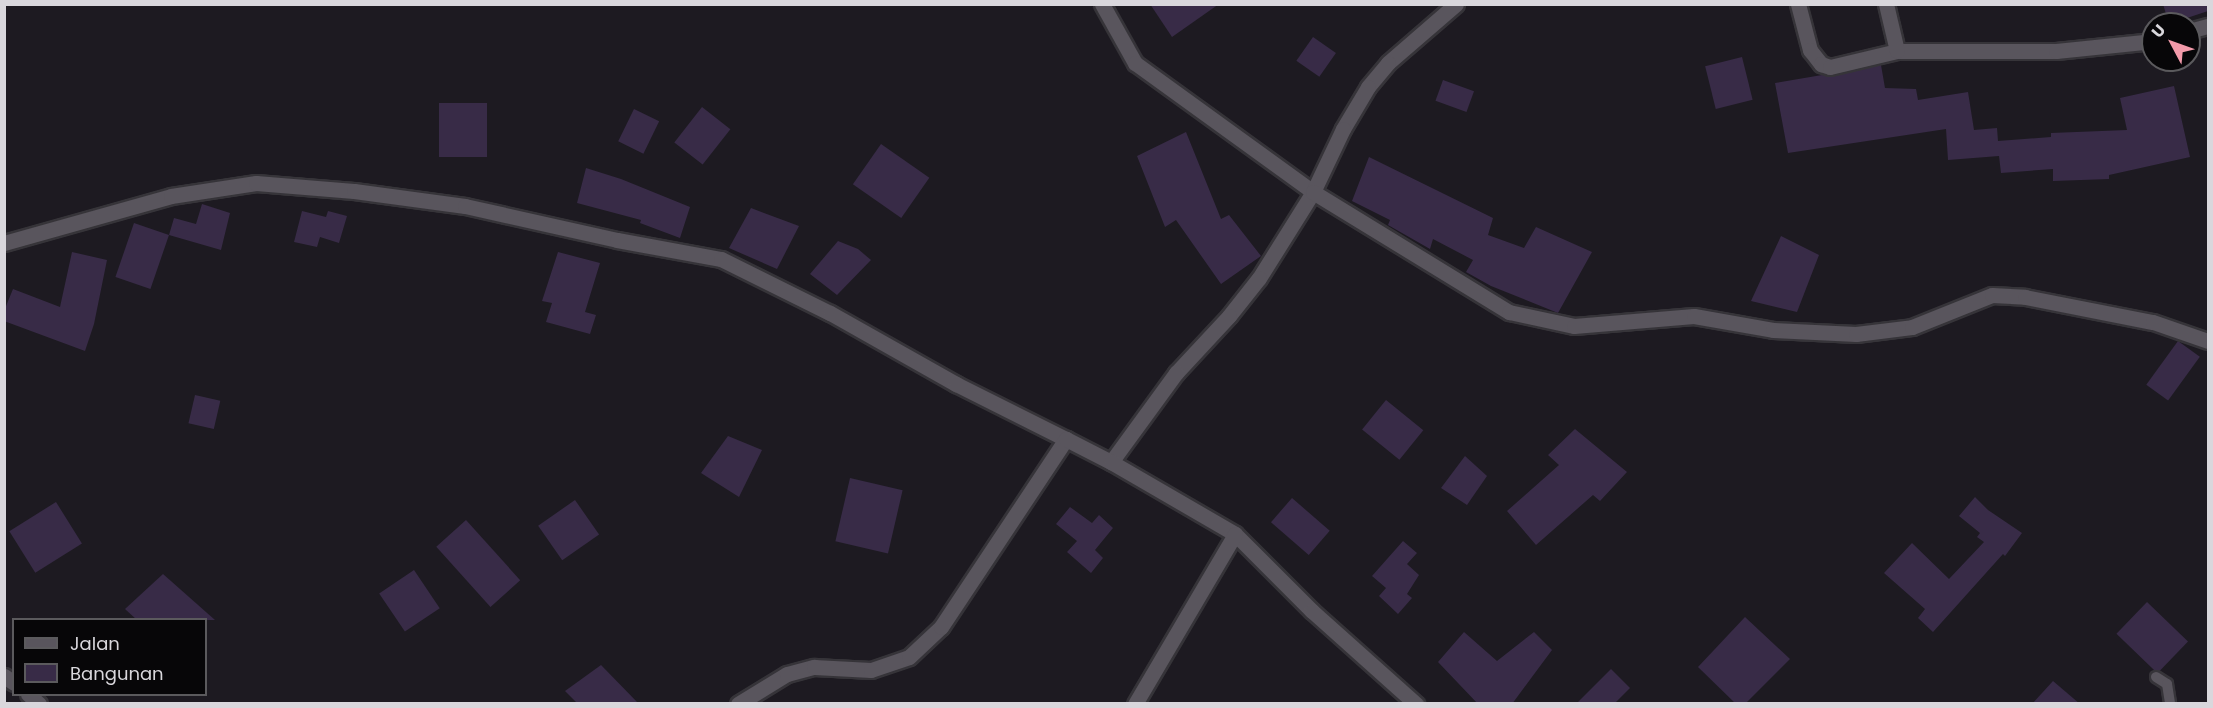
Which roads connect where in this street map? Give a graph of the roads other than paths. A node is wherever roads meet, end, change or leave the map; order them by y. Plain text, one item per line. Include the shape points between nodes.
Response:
1 (1102, 4) edge
2 (1456, 4) edge
3 (1798, 4) edge
4 (1886, 4) edge
5 (2141, 42) edge
6 (1897, 51) junction
7 (1313, 192) junction
8 (4, 243) edge
9 (2208, 341) edge
10 (1066, 439) junction
11 (1111, 462) junction
12 (1235, 534) junction
13 (2156, 677) dead end
14 (738, 704) edge
15 (1135, 704) edge
16 (1416, 704) edge
17 (2170, 704) edge

1 - 7 street via 1135,63
2 - 7 street via 1388,63 1368,87
3 - 6 street via 1810,50 1821,64 1830,67
4 - 6 street
5 - 6 street via 2056,51
7 - 9 street via 1509,312 1574,326 1694,316 1773,330 1856,334 1912,327 1992,295 2025,297 2153,322
7 - 11 street via 1259,278 1176,373
8 - 10 street via 171,196 255,183 465,206 721,259
10 - 11 street
10 - 14 street via 941,627 909,657 871,670 814,667 787,674
11 - 12 street
12 - 15 street
12 - 16 street via 1312,611
13 - 17 lane via 2167,684

